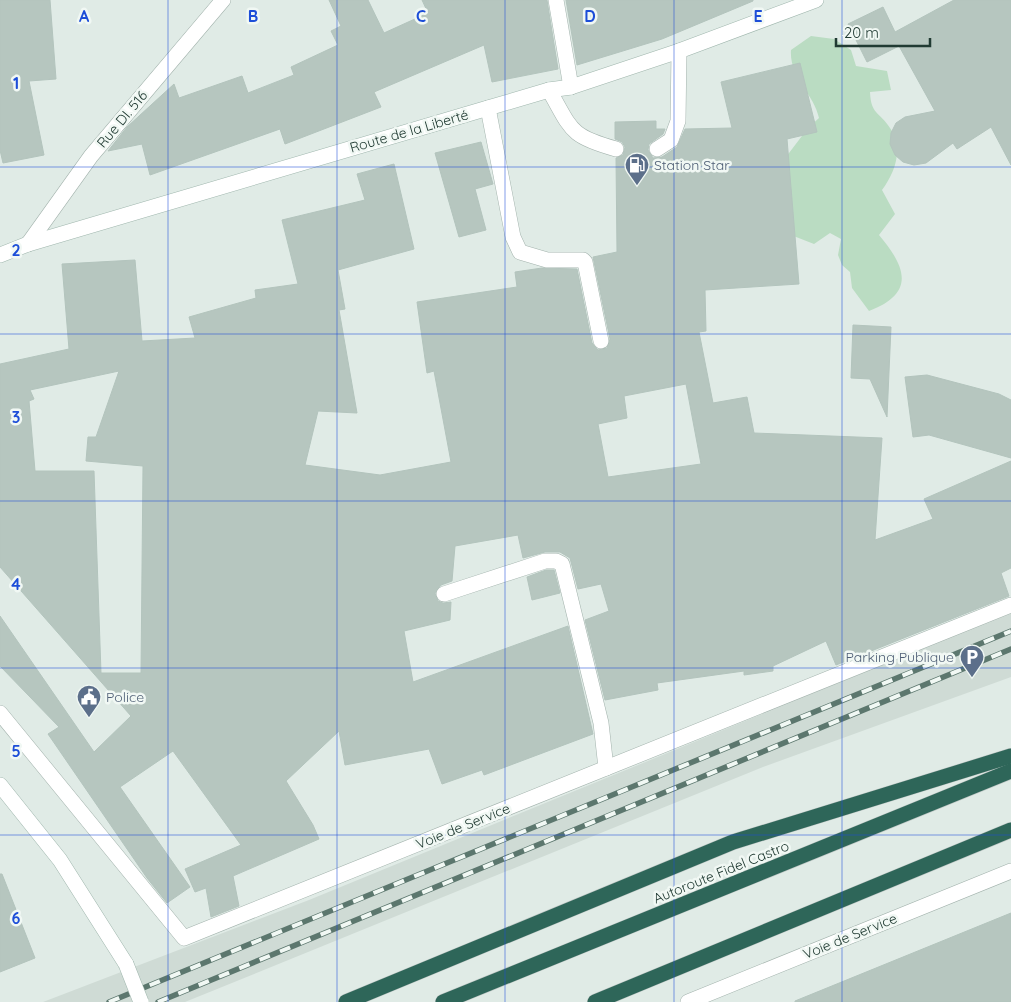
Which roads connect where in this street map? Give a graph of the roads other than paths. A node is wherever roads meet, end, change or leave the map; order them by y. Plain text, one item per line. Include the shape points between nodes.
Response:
1 (223, 0) edge
2 (556, 0) edge
3 (816, 0) edge
4 (679, 52) junction
5 (571, 88) junction
6 (549, 90) junction
7 (488, 108) junction
8 (616, 150) dead end
9 (656, 150) dead end
10 (28, 244) junction
11 (0, 256) edge
12 (601, 341) dead end
13 (444, 594) dead end
14 (1011, 605) edge
15 (0, 713) edge
16 (1011, 756) edge
17 (606, 768) junction
18 (1011, 771) edge
19 (0, 785) edge
20 (1011, 830) edge
21 (1011, 871) edge
22 (141, 1002) edge
23 (346, 1002) edge
24 (443, 1002) edge
25 (594, 1002) edge
26 (688, 1002) edge

1 - 10 street, Rue DI. 516 via 90,156
2 - 5 street
3 - 4 street, Route de la Liberté
4 - 5 street, Route de la Liberté
4 - 9 street via 678,121 670,140
5 - 6 street, Route de la Liberté
6 - 7 street, Route de la Liberté
6 - 8 street via 573,132 590,142
7 - 10 street, Route de la Liberté
7 - 12 street via 513,236 520,252 547,260 585,262
10 - 11 street, Route de la Liberté
13 - 17 street via 545,561 562,564 601,723
14 - 17 street, Voie de Service
15 - 17 street, Voie de Service via 184,938
16 - 23 highway via 733,842
18 - 24 highway, Autoroute Fidel Castro
19 - 22 street, bridge via 60,860 126,964
20 - 25 highway
21 - 26 street, Voie de Service

